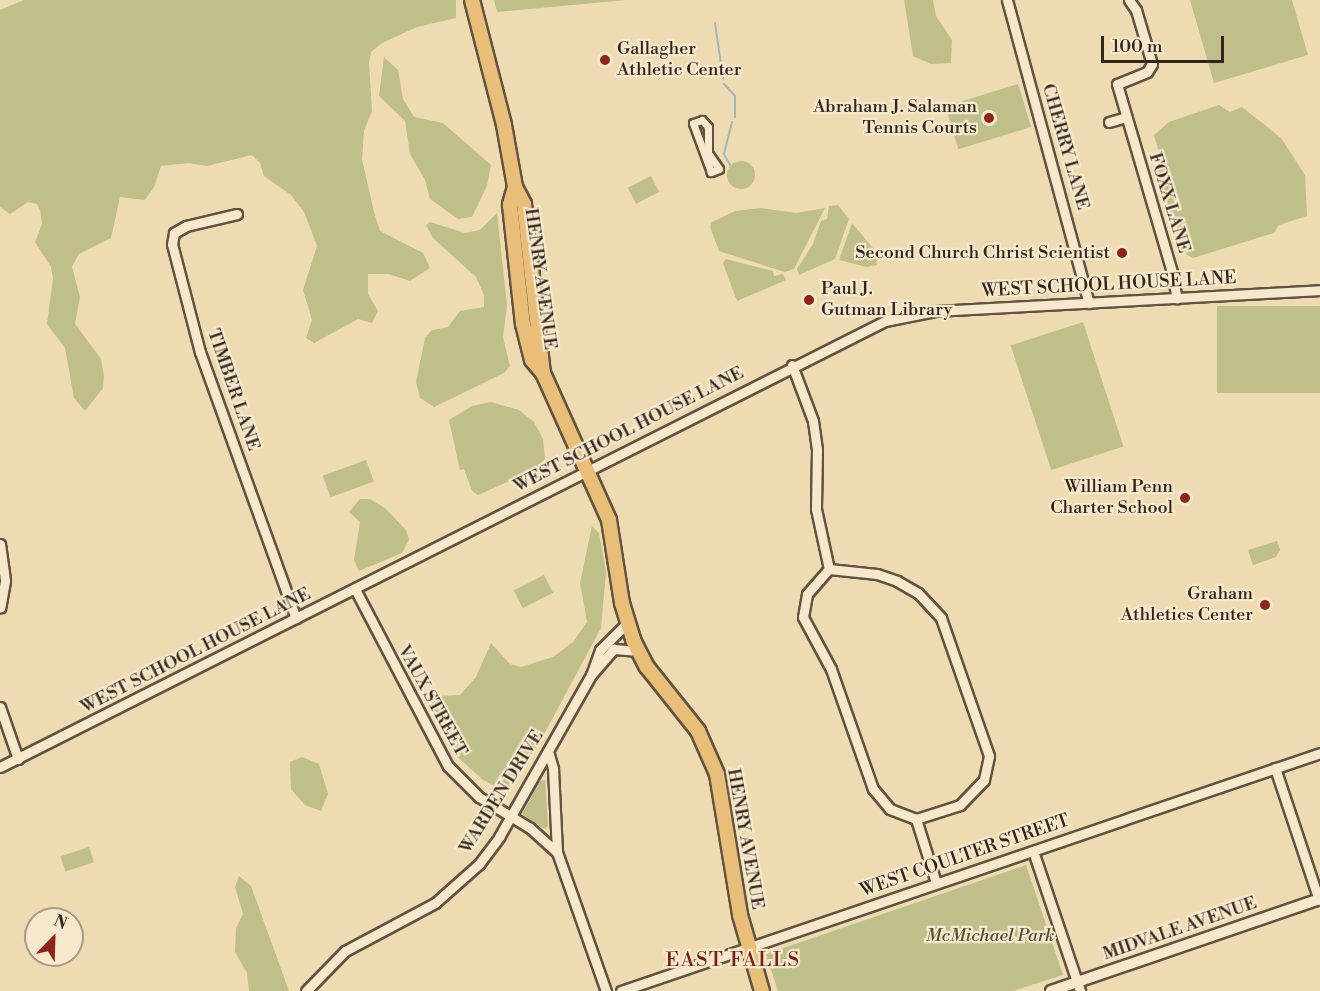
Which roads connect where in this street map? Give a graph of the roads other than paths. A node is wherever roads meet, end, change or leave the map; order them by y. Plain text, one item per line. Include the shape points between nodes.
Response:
1 (472, 0) edge
2 (1007, 0) edge
3 (1129, 0) edge
4 (1126, 117) junction
5 (1109, 122) dead end
6 (694, 126) joint
7 (237, 214) dead end
8 (1320, 290) edge
9 (1177, 299) junction
10 (1089, 303) junction
11 (792, 365) junction
12 (586, 470) junction
13 (0, 543) edge
14 (829, 569) junction
15 (355, 589) junction
16 (0, 608) edge
17 (296, 618) junction
18 (627, 623) junction
19 (638, 651) junction
20 (591, 675) junction
21 (0, 707) edge
22 (548, 751) junction
23 (1320, 753) edge
24 (18, 759) junction
25 (0, 768) edge
26 (1275, 768) junction
27 (511, 816) junction
28 (916, 819) junction
29 (1033, 851) junction
30 (557, 852) junction
31 (936, 884) junction
32 (1320, 900) edge
33 (748, 947) junction
34 (1079, 986) edge
35 (306, 991) edge
36 (606, 991) edge
37 (621, 991) edge
38 (762, 991) edge
39 (1051, 991) edge

1 - 12 main road, HENRY AVENUE via 504,125 515,187 510,205 532,360 543,373
2 - 10 street, CHERRY LANE
3 - 4 street, FOXX LANE via 1152,60 1148,72 1117,84
4 - 5 street
4 - 9 street, FOXX LANE
6 - 6 street via 702,120 707,125 707,149 719,169 711,172
7 - 17 street, TIMBER LANE via 186,226 174,233 172,244 194,333
8 - 9 street, WEST SCHOOL HOUSE LANE
9 - 10 street, WEST SCHOOL HOUSE LANE
10 - 11 street, WEST SCHOOL HOUSE LANE via 909,314 868,328
11 - 12 street, WEST SCHOOL HOUSE LANE
11 - 14 street via 814,428 816,509
12 - 15 street, WEST SCHOOL HOUSE LANE
12 - 18 main road, HENRY AVENUE via 612,530
13 - 16 street via 4,581
14 - 28 street via 807,594 805,624 831,669 873,789 890,808
14 - 28 street via 877,574 908,586 935,610 950,636 987,748 987,772 966,802
15 - 17 street, WEST SCHOOL HOUSE LANE
15 - 27 street, VAUX STREET via 448,766 479,797
17 - 24 street, WEST SCHOOL HOUSE LANE
18 - 19 main road, HENRY AVENUE
18 - 20 street, WARDEN DRIVE via 600,650
19 - 20 street, WARDEN DRIVE via 614,649
19 - 33 main road, HENRY AVENUE via 690,719 713,764 722,794
20 - 22 street, WARDEN DRIVE
21 - 24 street
22 - 27 street, WARDEN DRIVE
22 - 30 street via 553,769
23 - 26 street, WEST COULTER STREET
24 - 25 street, WEST SCHOOL HOUSE LANE
26 - 29 street, WEST COULTER STREET
26 - 32 street
27 - 30 street, VAUX STREET via 543,837
27 - 35 street, WARDEN DRIVE via 485,856 458,885 424,910 345,951
28 - 31 street
29 - 31 street, WEST COULTER STREET
29 - 34 street
30 - 36 street, VAUX STREET
31 - 33 street, WEST COULTER STREET
32 - 34 street, MIDVALE AVENUE
33 - 37 street, WEST COULTER STREET
33 - 38 main road, HENRY AVENUE
34 - 39 street, MIDVALE AVENUE

